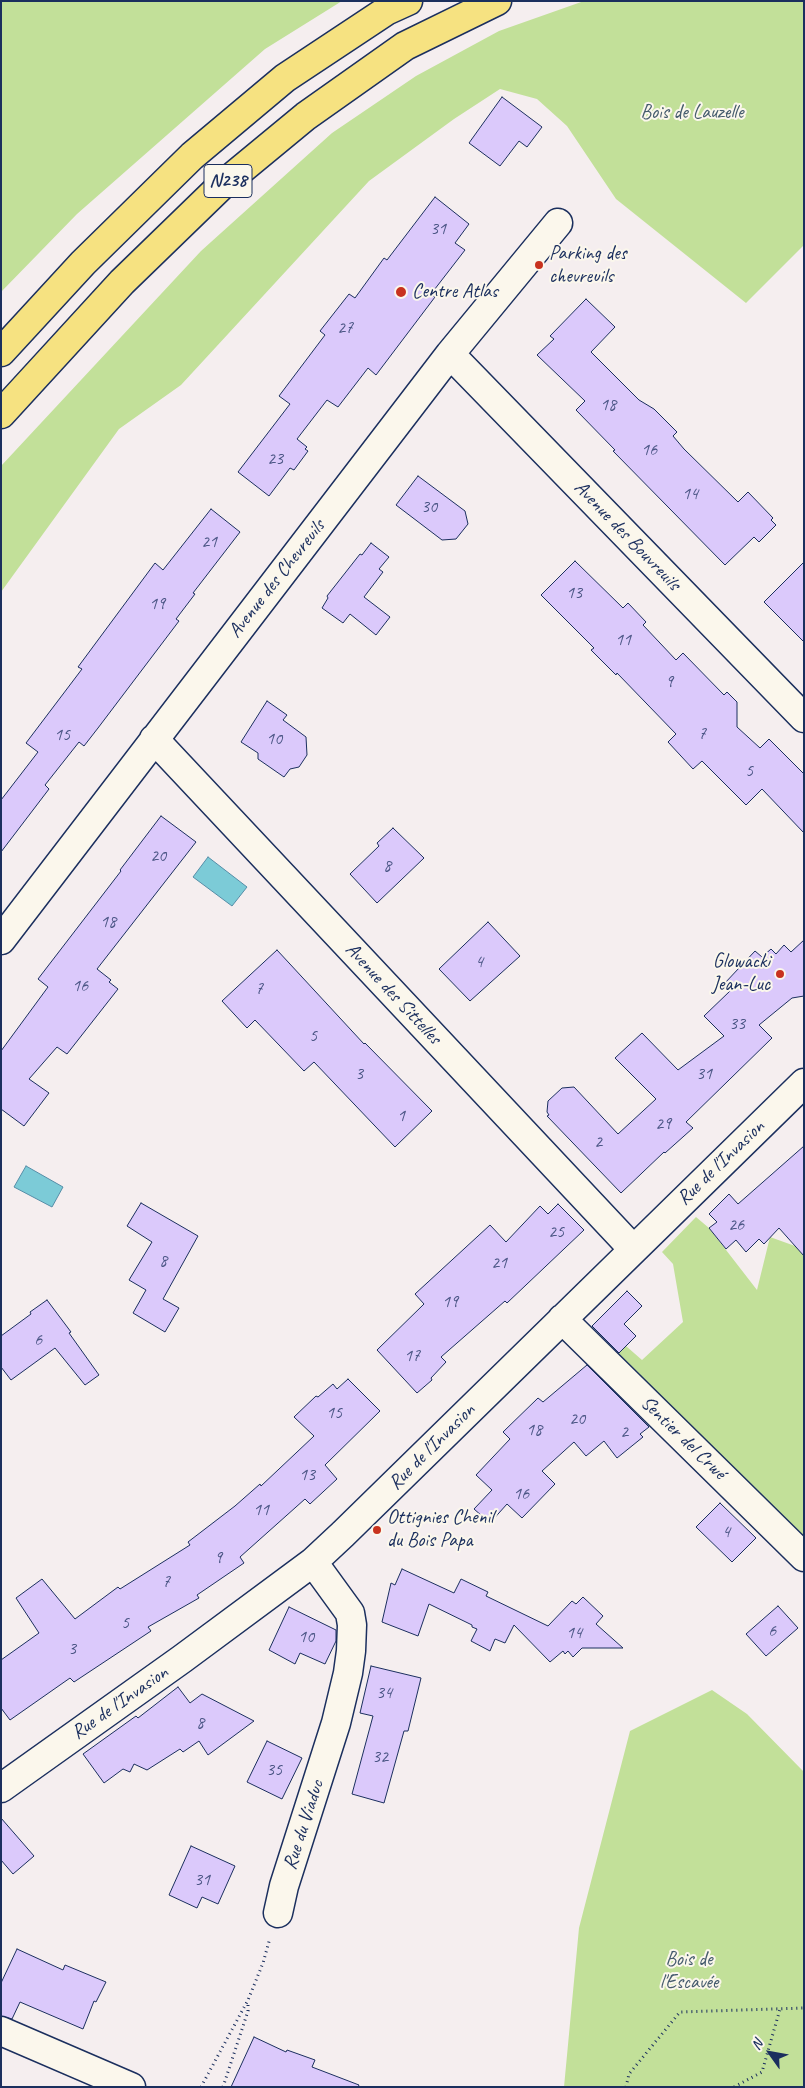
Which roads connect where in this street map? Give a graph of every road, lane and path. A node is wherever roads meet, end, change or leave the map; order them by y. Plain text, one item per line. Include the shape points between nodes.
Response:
1 (408, 1) edge
2 (497, 1) edge
3 (558, 223) dead end
4 (1, 352) edge
5 (450, 354) junction
6 (1, 414) edge
7 (804, 718) edge
8 (154, 739) junction
9 (1, 940) edge
10 (804, 1083) edge
11 (633, 1249) junction
12 (562, 1319) junction
13 (804, 1557) edge
14 (313, 1562) junction
15 (1, 1788) edge
16 (278, 1914) joint
17 (248, 2000) junction
18 (804, 2008) edge
19 (780, 2009) junction
20 (1, 2031) edge
21 (131, 2087) edge
22 (201, 2087) edge
23 (223, 2087) edge
24 (626, 2087) edge
25 (734, 2087) edge

1 - 4 highway, N238 via 285,78 192,156 84,263
2 - 6 highway, N238 via 405,46 306,116 241,169 122,282
3 - 5 street, Avenue des Chevreuils
5 - 7 street, Avenue des Bouvreuils
5 - 8 street, Avenue des Chevreuils
8 - 9 street, Avenue des Chevreuils
8 - 11 street, Avenue des Sittelles
10 - 11 street, Rue de l'Invasion
11 - 12 street, Rue de l'Invasion
12 - 13 street, Sentier del Crwé
12 - 14 street, Rue de l'Invasion
14 - 15 street, Rue de l'Invasion
14 - 16 street, Rue du Viaduc via 350,1613 351,1651 336,1723
16 - 17 path
17 - 22 path
17 - 23 path via 248,2011
18 - 19 path
19 - 24 path via 680,2012 629,2074
19 - 25 path via 762,2072
20 - 21 street

